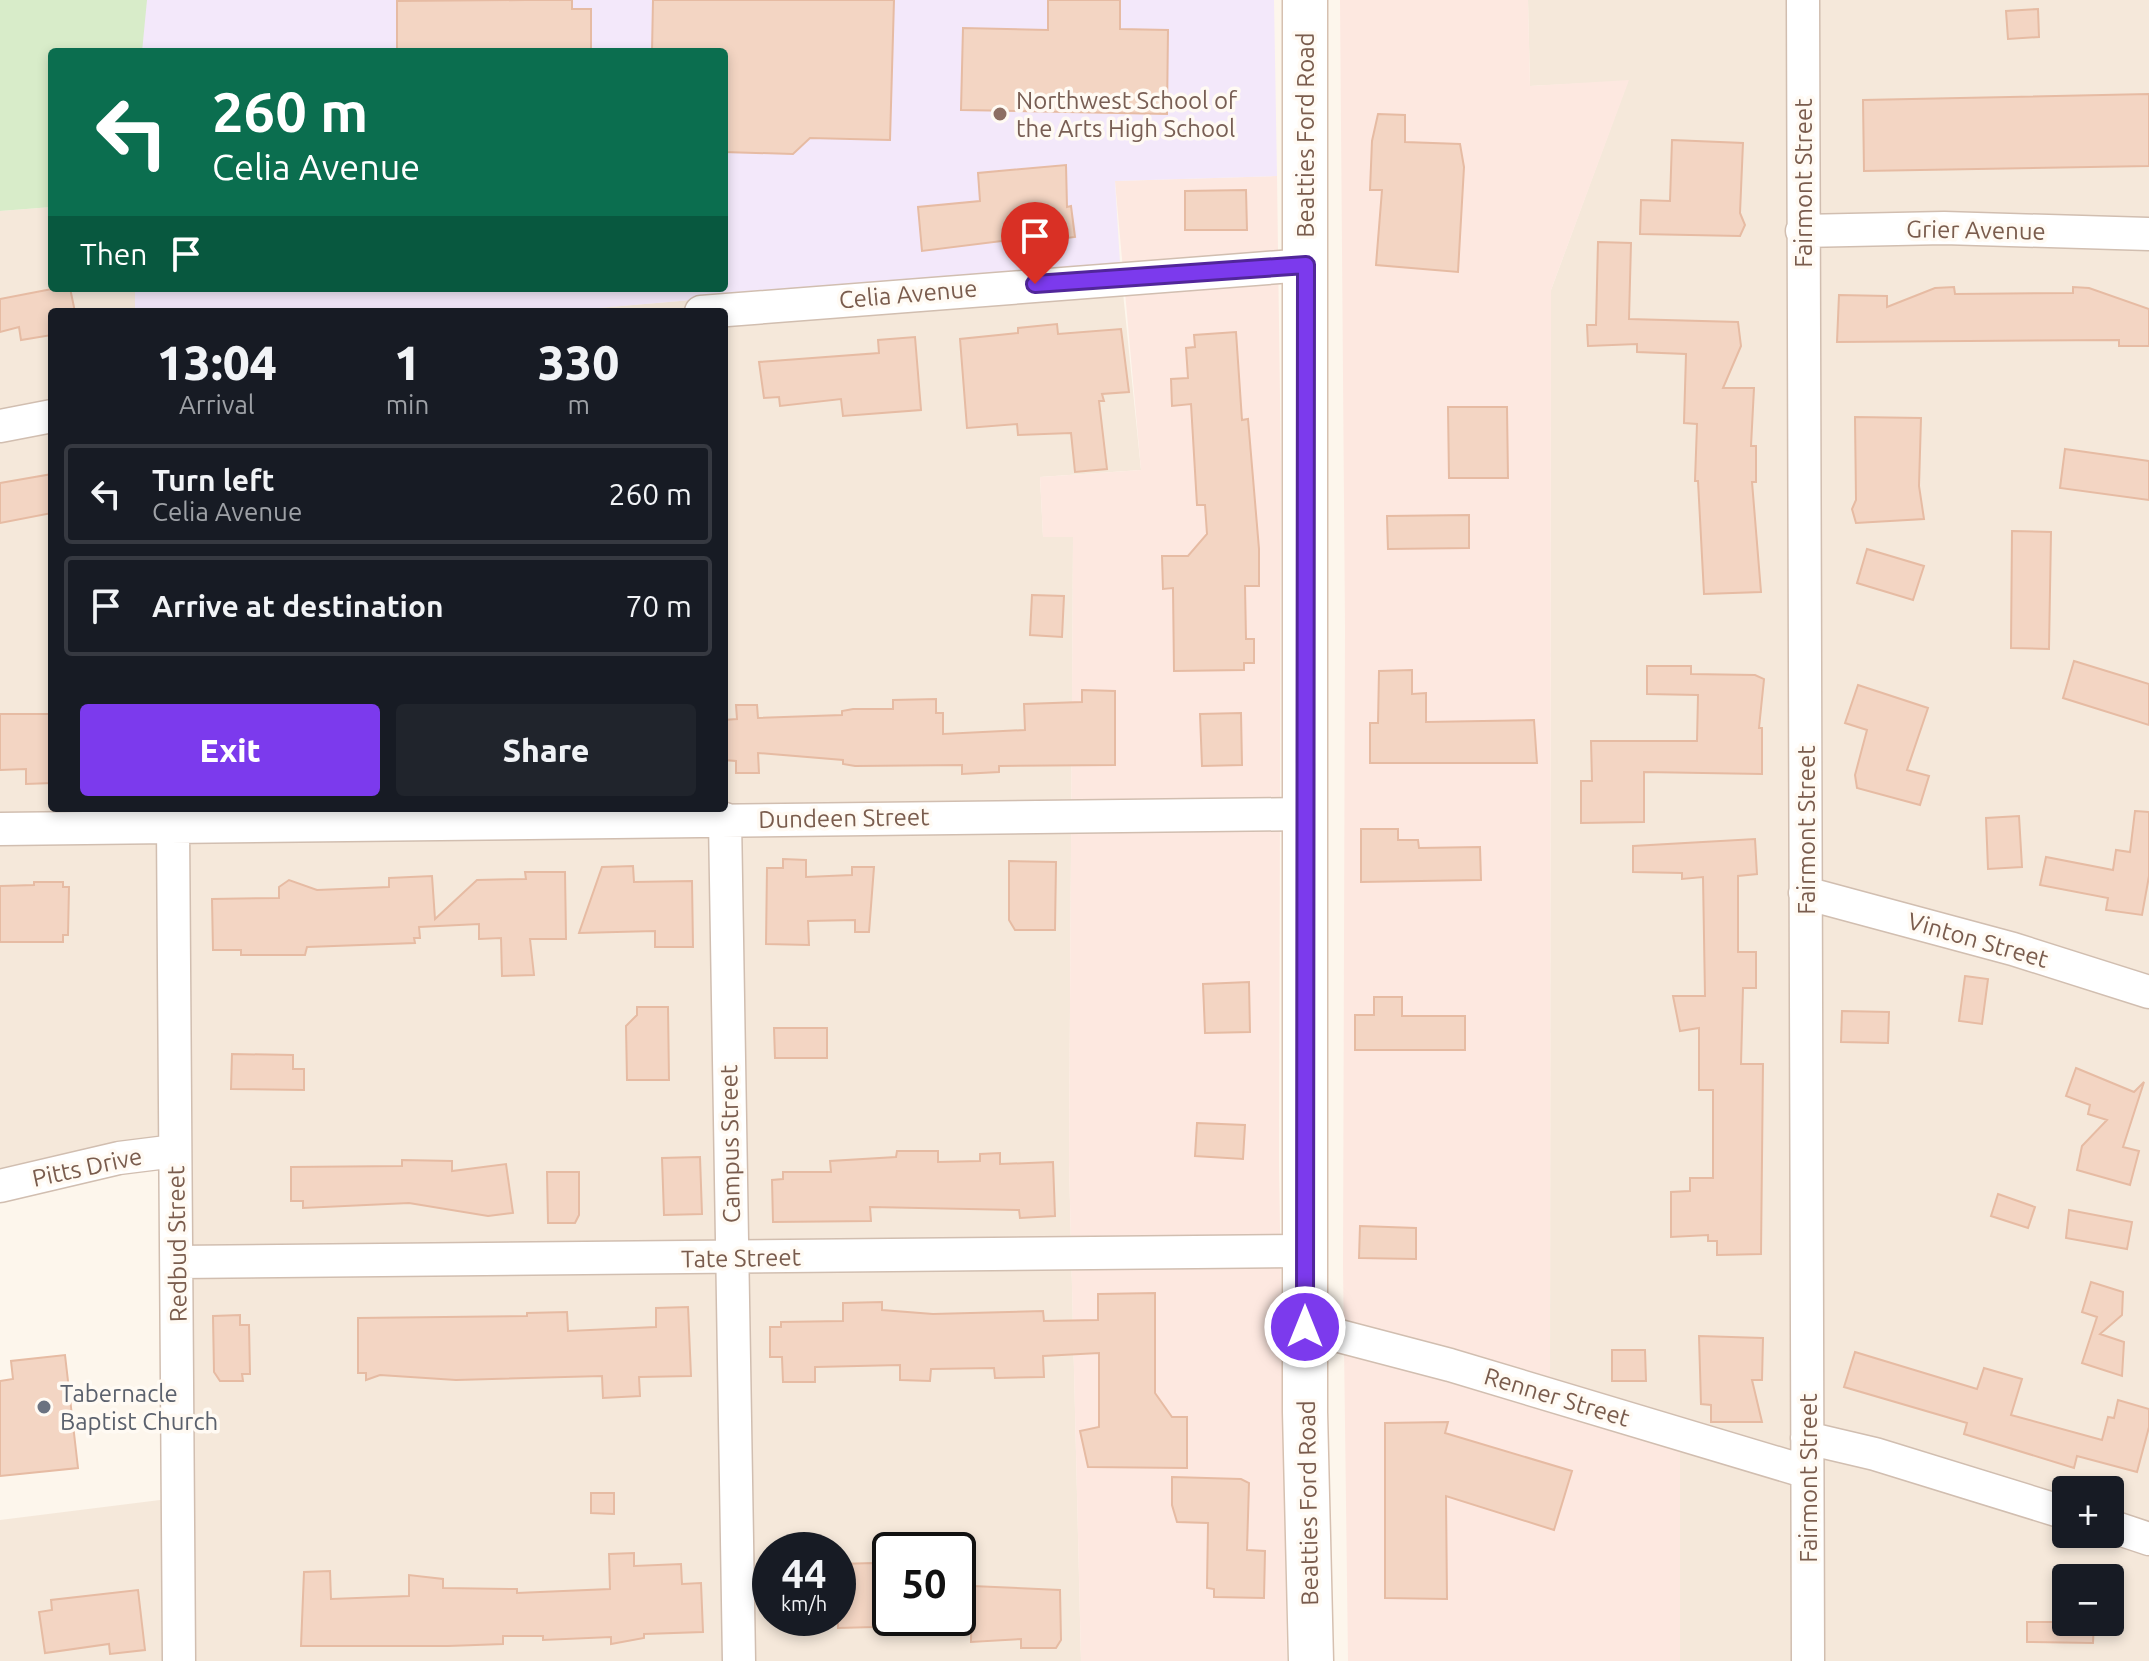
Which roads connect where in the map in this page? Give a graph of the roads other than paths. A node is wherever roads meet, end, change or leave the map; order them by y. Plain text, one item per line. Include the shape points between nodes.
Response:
1 (1305, 0) edge
2 (1803, 0) edge
3 (1802, 231) junction
4 (2149, 234) edge
5 (1306, 265) junction
6 (728, 310) edge
7 (48, 417) edge
8 (0, 426) edge
9 (1303, 814) junction
10 (725, 819) junction
11 (173, 826) junction
12 (0, 829) edge
13 (1805, 893) junction
14 (2149, 992) edge
15 (175, 1151) junction
16 (0, 1186) edge
17 (1305, 1251) junction
18 (732, 1259) junction
19 (177, 1262) junction
20 (1305, 1327) junction
21 (1807, 1438) junction
22 (1807, 1472) junction
23 (2052, 1509) edge
24 (2124, 1531) edge
25 (2149, 1539) edge
26 (179, 1661) edge
27 (739, 1661) edge
28 (1311, 1661) edge
29 (1808, 1661) edge

1 - 5 main road, Beatties Ford Road
2 - 3 street, Fairmont Street
3 - 4 street, Grier Avenue via 1944,228
3 - 13 street, Fairmont Street
5 - 6 street, Celia Avenue
5 - 9 main road, Beatties Ford Road
7 - 8 street
9 - 10 street, Dundeen Street
9 - 17 main road, Beatties Ford Road
10 - 11 street, Dundeen Street
10 - 18 street, Campus Street
11 - 12 street, Dundeen Street
11 - 15 street, Redbud Street
13 - 14 street, Vinton Street
13 - 21 street, Fairmont Street
15 - 16 street, Pitts Drive via 119,1158
15 - 19 street, Redbud Street
17 - 18 street, Tate Street
17 - 20 main road, Beatties Ford Road
18 - 19 street, Tate Street
18 - 27 street, Campus Street
19 - 26 street, Redbud Street
20 - 22 street, Renner Street
20 - 28 main road, Beatties Ford Road
21 - 22 street, Fairmont Street
21 - 23 street
22 - 29 street, Fairmont Street
24 - 25 street

